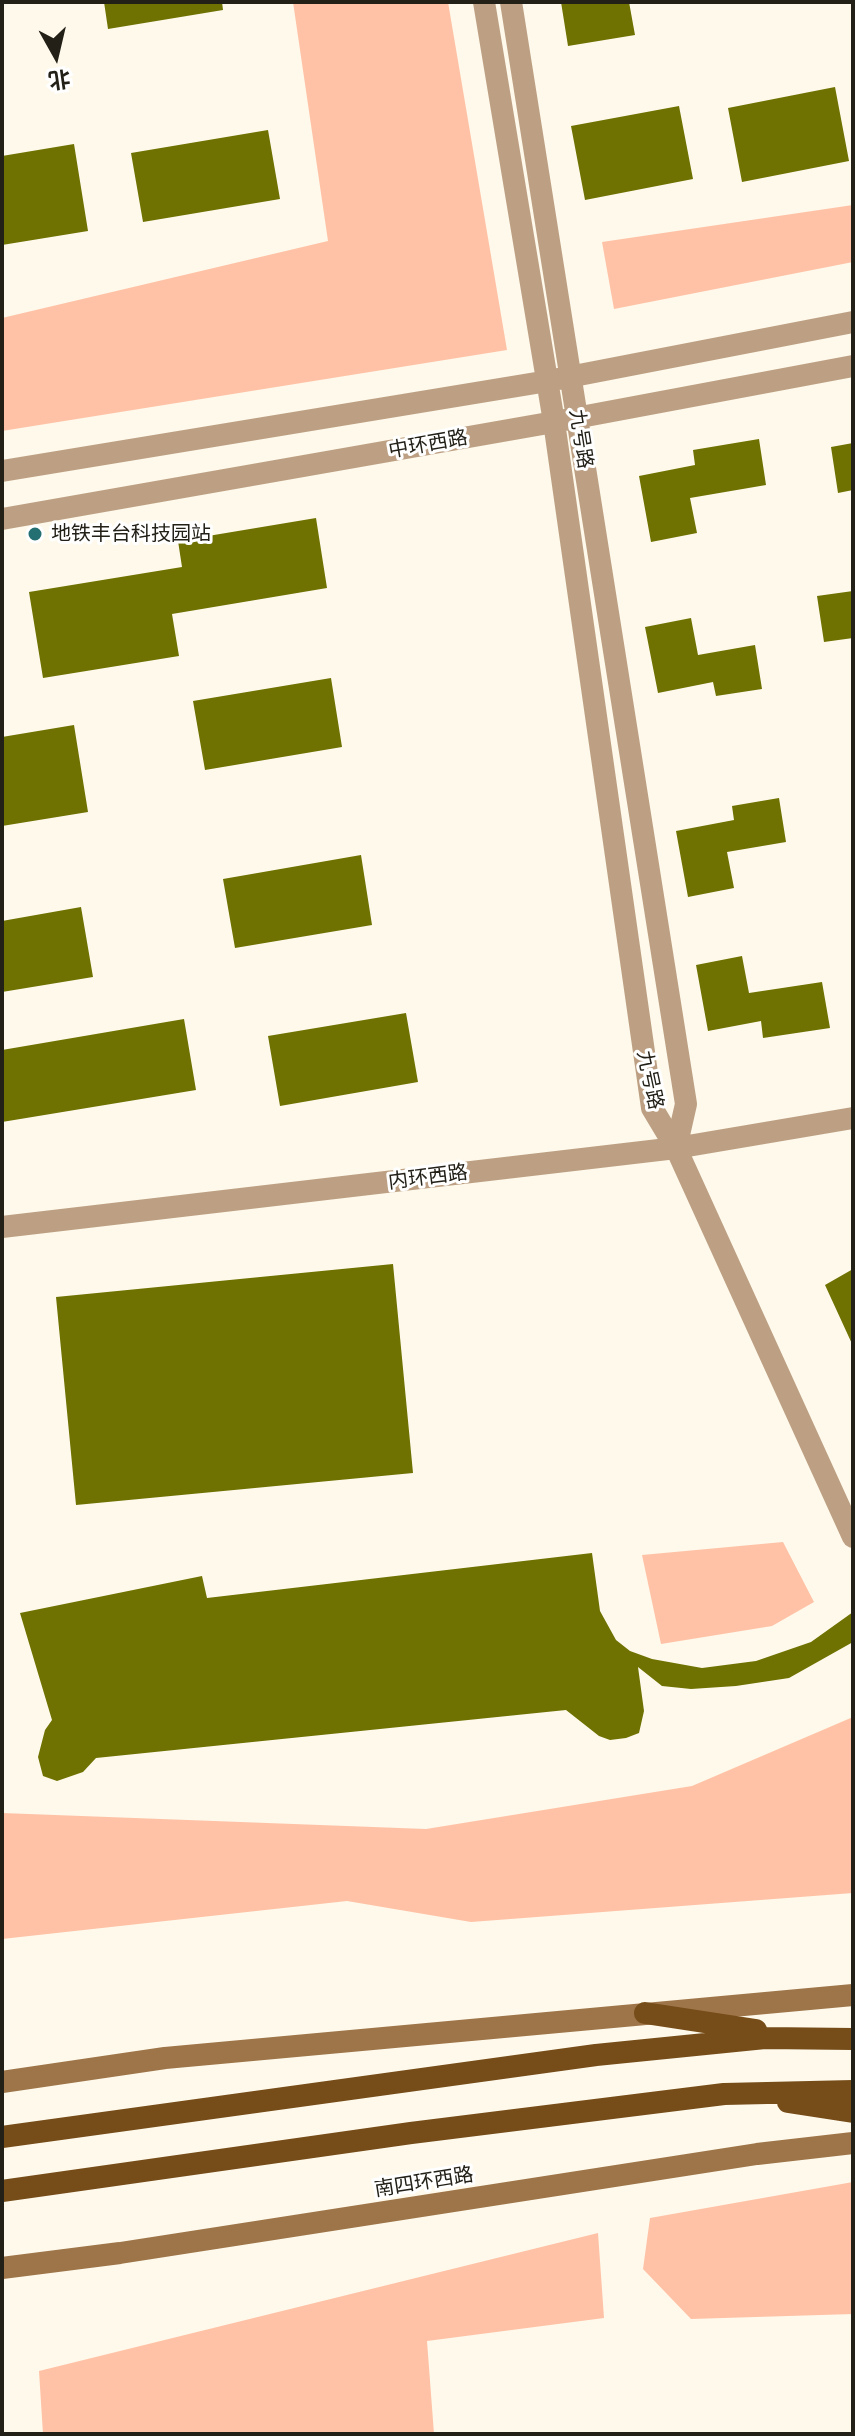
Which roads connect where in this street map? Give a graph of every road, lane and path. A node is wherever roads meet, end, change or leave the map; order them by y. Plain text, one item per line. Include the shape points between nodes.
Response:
1 (484, 2) edge
2 (511, 2) edge
3 (853, 322) edge
4 (853, 366) edge
5 (572, 377) junction
6 (548, 381) junction
7 (577, 418) junction
8 (554, 422) junction
9 (2, 471) edge
10 (2, 519) edge
11 (853, 1118) edge
12 (676, 1148) junction
13 (2, 1227) edge
14 (853, 1537) edge
15 (853, 1995) edge
16 (645, 2013) junction
17 (809, 2038) junction
18 (853, 2039) edge
19 (2, 2082) edge
20 (853, 2091) edge
21 (724, 2094) junction
22 (853, 2112) edge
23 (2, 2137) edge
24 (853, 2143) edge
25 (2, 2191) edge
26 (2, 2268) edge

1 - 6 street, 九号路
2 - 5 street, 九号路
3 - 5 street, 中环西路
4 - 7 street, 中环西路
5 - 6 street, 中环西路
5 - 7 street, 九号路
6 - 8 street, 九号路
6 - 9 street, 中环西路
7 - 8 street, 中环西路
7 - 12 street, 九号路 via 686,1104
8 - 10 street, 中环西路
8 - 12 street, 九号路 via 652,1108
11 - 12 street, 内环西路
12 - 13 street, 内环西路
12 - 14 street
15 - 16 main road
16 - 17 highway
16 - 19 main road via 165,2058
17 - 18 highway
17 - 23 highway via 596,2055
20 - 21 highway
21 - 22 highway
21 - 25 highway
24 - 26 main road, 南四环西路

